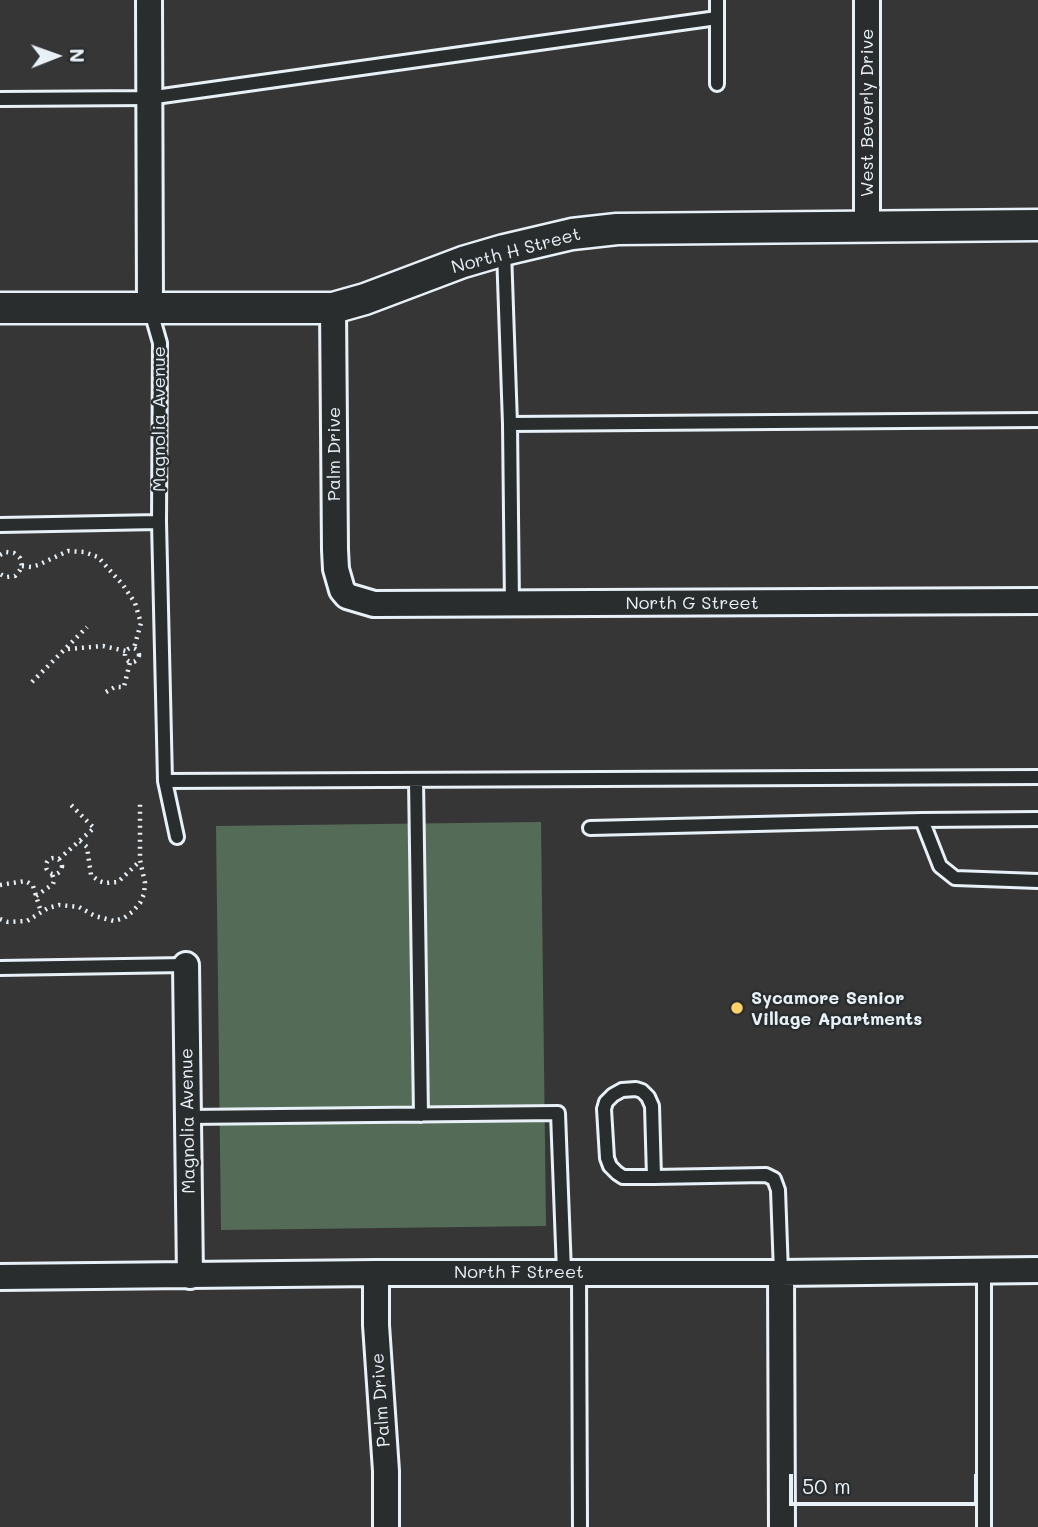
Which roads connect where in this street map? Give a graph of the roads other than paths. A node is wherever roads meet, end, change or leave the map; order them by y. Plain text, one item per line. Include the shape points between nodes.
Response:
1 (149, 0) edge
2 (717, 0) edge
3 (867, 0) edge
4 (717, 18) junction
5 (717, 85) dead end
6 (148, 97) junction
7 (0, 99) edge
8 (1038, 225) edge
9 (867, 226) junction
10 (504, 250) junction
11 (150, 307) junction
12 (0, 308) edge
13 (333, 308) junction
14 (1038, 420) edge
15 (510, 424) junction
16 (159, 522) junction
17 (0, 525) edge
18 (347, 596) joint
19 (1038, 601) edge
20 (512, 604) junction
21 (1038, 777) edge
22 (416, 780) junction
23 (164, 781) junction
24 (922, 820) junction
25 (1038, 820) edge
26 (590, 828) dead end
27 (177, 837) dead end
28 (1038, 881) edge
29 (186, 965) joint
30 (0, 968) edge
31 (421, 1115) junction
32 (188, 1117) junction
33 (654, 1177) junction
34 (984, 1270) junction
35 (1038, 1270) edge
36 (571, 1272) junction
37 (376, 1273) junction
38 (781, 1273) junction
39 (190, 1276) junction
40 (0, 1277) edge
41 (386, 1527) edge
42 (580, 1527) edge
43 (782, 1527) edge
44 (984, 1527) edge

1 - 6 street, Magnolia Avenue
2 - 4 lane
3 - 9 street, West Beverly Drive
4 - 5 lane
4 - 6 lane
6 - 7 lane
6 - 11 street, Magnolia Avenue
8 - 9 street, North H Street
9 - 10 street, North H Street via 617,229
10 - 13 street, North H Street
10 - 15 lane
11 - 12 street, North H Street
11 - 13 street, North H Street
11 - 16 lane, Magnolia Avenue via 160,343
13 - 18 street, Palm Drive via 335,550 336,569
14 - 15 lane
15 - 20 lane
16 - 17 lane
16 - 23 lane, Magnolia Avenue
18 - 20 street, North G Street via 374,604
19 - 20 street, North G Street
21 - 22 lane
22 - 23 lane
22 - 31 lane
23 - 27 lane, Magnolia Avenue
24 - 25 lane
24 - 26 lane
24 - 28 lane via 940,866 955,878
29 - 30 lane
29 - 32 street, Magnolia Avenue
31 - 32 lane
31 - 36 lane via 558,1113
32 - 39 street, Magnolia Avenue
33 - 33 lane via 623,1177 607,1158 604,1109 622,1090 642,1091 652,1106
33 - 38 lane via 766,1175 774,1179
34 - 35 street, North F Street
34 - 38 street, North F Street
34 - 44 lane
36 - 37 street, North F Street
36 - 38 street, North F Street
36 - 42 lane
37 - 39 street, North F Street
37 - 41 street, Palm Drive
38 - 43 street
39 - 40 street, North F Street

